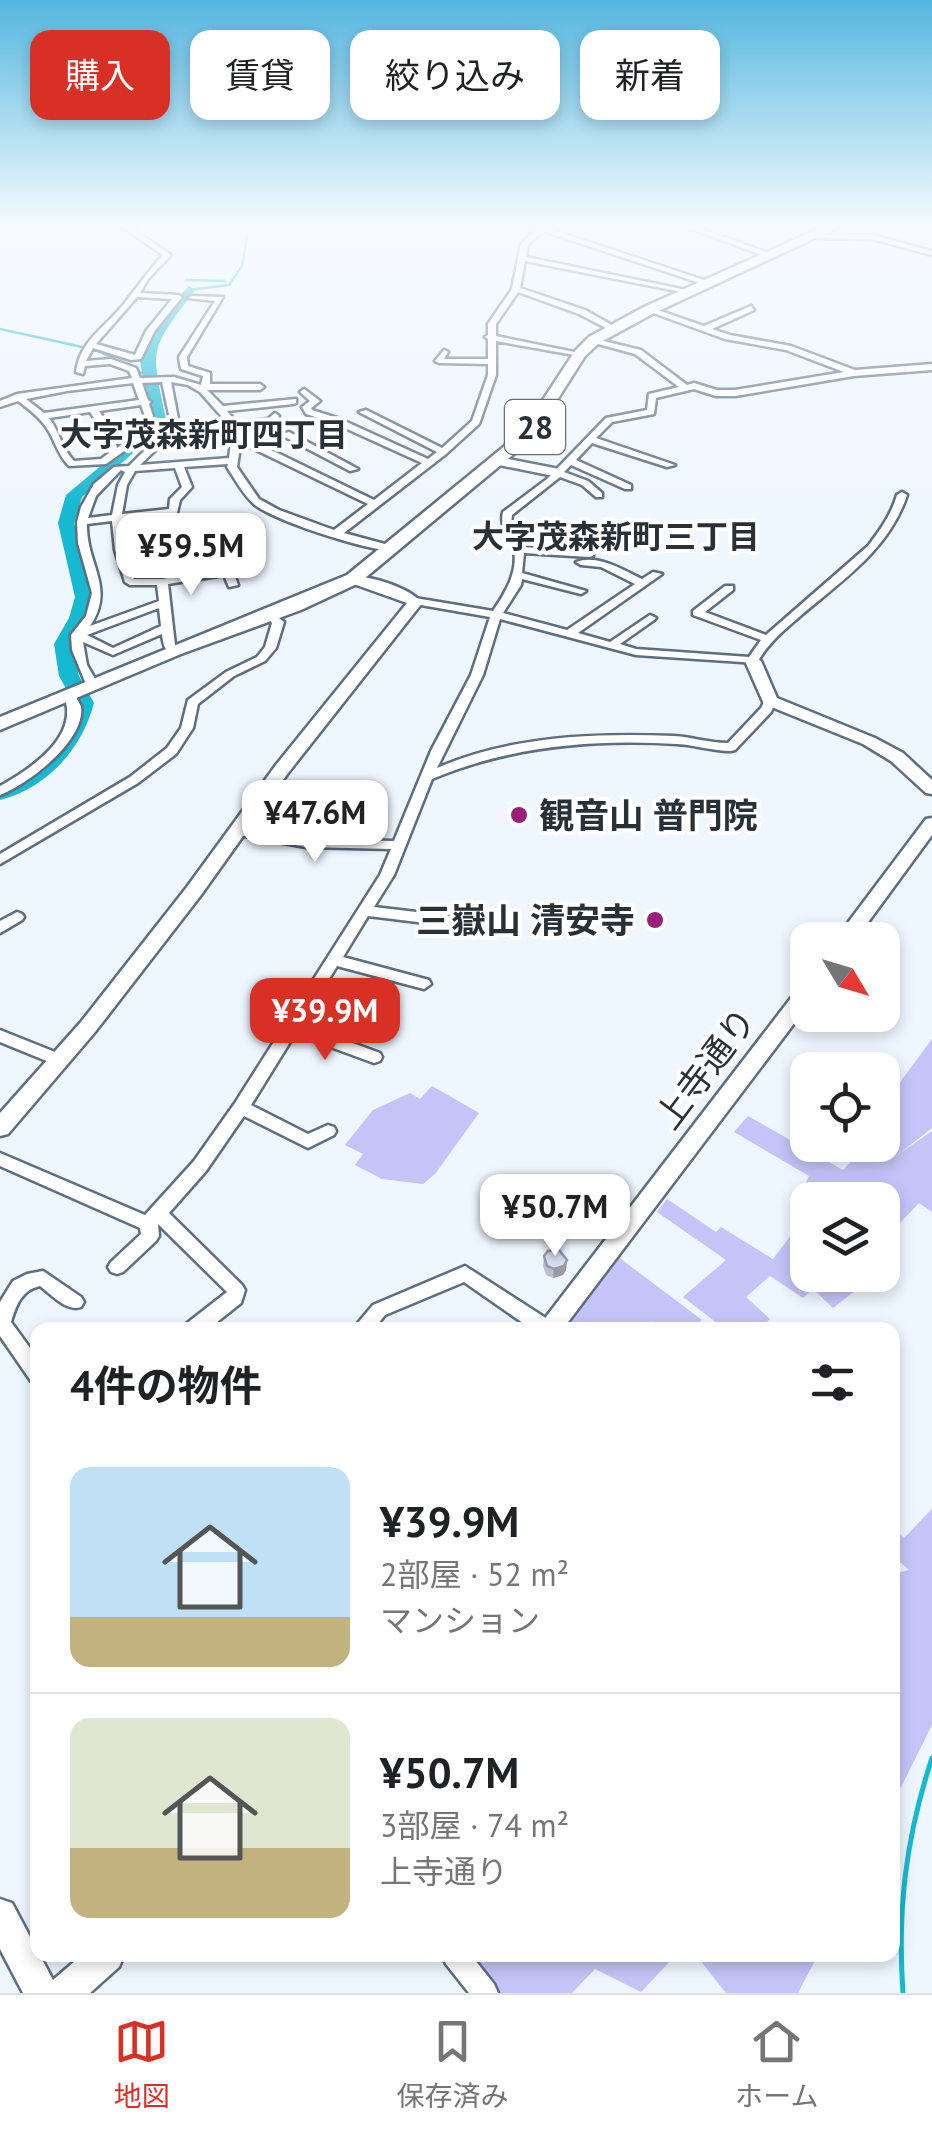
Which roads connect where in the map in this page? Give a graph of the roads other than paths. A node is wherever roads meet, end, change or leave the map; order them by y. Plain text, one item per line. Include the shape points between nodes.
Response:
1 (115, 318) edge
2 (161, 318) edge
3 (208, 318) edge
4 (496, 318) edge
5 (594, 318) edge
6 (633, 318) edge
7 (674, 318) edge
8 (728, 318) edge
9 (614, 328) junction
10 (705, 328) junction
11 (489, 337) junction
12 (594, 340) junction
13 (89, 347) junction
14 (444, 352) dead end
15 (580, 354) junction
16 (491, 362) junction
17 (81, 364) junction
18 (434, 364) dead end
19 (932, 367) edge
20 (854, 373) junction
21 (492, 375) junction
22 (164, 380) junction
23 (141, 382) junction
24 (78, 386) junction
25 (260, 386) dead end
26 (684, 387) junction
27 (203, 388) junction
28 (304, 392) dead end
29 (17, 397) junction
30 (293, 401) dead end
31 (147, 402) junction
32 (0, 404) edge
33 (92, 408) junction
34 (220, 409) junction
35 (363, 412) dead end
36 (43, 416) junction
37 (275, 416) dead end
38 (234, 426) junction
39 (592, 440) junction
40 (254, 445) junction
41 (234, 448) junction
42 (443, 452) junction
43 (114, 454) junction
44 (231, 461) junction
45 (498, 461) junction
46 (571, 461) junction
47 (427, 462) junction
48 (110, 465) junction
49 (670, 465) dead end
50 (178, 466) junction
51 (133, 469) junction
52 (559, 473) junction
53 (322, 479) junction
54 (628, 487) dead end
55 (599, 495) dead end
56 (902, 495) dead end
57 (372, 503) junction
58 (115, 520) junction
59 (82, 522) junction
60 (338, 532) junction
61 (392, 549) junction
62 (519, 550) junction
63 (656, 574) dead end
64 (518, 575) junction
65 (353, 579) junction
66 (162, 582) junction
67 (642, 584) junction
68 (234, 585) dead end
69 (730, 588) dead end
70 (581, 590) dead end
71 (415, 601) junction
72 (165, 602) junction
73 (496, 615) junction
74 (271, 616) junction
75 (650, 618) dead end
76 (166, 628) junction
77 (77, 635) junction
78 (568, 635) junction
79 (768, 638) junction
80 (611, 646) junction
81 (174, 650) junction
82 (753, 661) junction
83 (81, 689) junction
84 (770, 701) junction
85 (0, 724) edge
86 (428, 776) junction
87 (932, 789) edge
88 (0, 791) edge
89 (932, 823) edge
90 (239, 831) junction
91 (396, 844) junction
92 (0, 860) edge
93 (365, 911) junction
94 (17, 918) dead end
95 (858, 922) edge
96 (492, 926) dead end
97 (0, 928) edge
98 (334, 960) junction
99 (424, 984) dead end
100 (790, 1014) edge
101 (293, 1027) junction
102 (0, 1036) edge
103 (374, 1056) dead end
104 (59, 1060) junction
105 (241, 1107) junction
106 (0, 1128) edge
107 (328, 1131) dead end
108 (0, 1159) edge
109 (153, 1218) junction
110 (117, 1268) dead end
111 (75, 1302) dead end
112 (1, 1322) edge
113 (204, 1322) edge
114 (369, 1322) edge
115 (536, 1322) edge
116 (554, 1322) edge
117 (30, 1364) edge
118 (0, 1915) edge
119 (99, 1962) edge
120 (461, 1962) edge
121 (41, 1993) edge
122 (64, 1993) edge
123 (485, 1993) edge

1 - 13 street
2 - 13 street via 138,357
3 - 27 street via 183,357 184,367 207,374
4 - 11 street
5 - 9 street
6 - 9 main road, 28
7 - 10 street
8 - 10 street
9 - 12 main road, 28
10 - 20 street
11 - 15 street
11 - 16 street
12 - 15 main road, 28
12 - 26 street via 638,352
13 - 17 street
14 - 16 street via 439,361
15 - 45 main road, 28 via 533,429
16 - 21 street
17 - 23 street via 111,361 133,370
17 - 24 street
18 - 21 street
19 - 20 street
20 - 26 street via 726,394
21 - 42 street via 476,422
22 - 23 street
22 - 27 street
22 - 51 street via 175,424
23 - 24 street
23 - 31 street
24 - 29 street
25 - 27 street
26 - 39 street via 652,396 648,414 609,420
27 - 34 street
28 - 47 street via 316,400 308,412
29 - 32 street
29 - 36 street
30 - 34 street
31 - 33 street
31 - 43 street via 142,434
33 - 36 street
33 - 43 street
34 - 38 street
35 - 42 street
36 - 48 street via 60,454 72,464
37 - 38 street
38 - 41 street
39 - 46 street
39 - 49 street
40 - 41 street
40 - 53 street
40 - 53 street via 286,434 353,469
41 - 44 street
42 - 47 street
43 - 48 street
44 - 50 street
44 - 60 street via 256,501
45 - 52 street
45 - 61 main road, 28
46 - 52 street
46 - 54 street
47 - 57 street
48 - 51 street
48 - 59 street
50 - 51 street
50 - 58 street via 187,487 174,512
51 - 58 street
52 - 55 street
52 - 62 street via 507,514
53 - 57 street
56 - 79 street via 894,522 879,540
57 - 60 street
58 - 59 street
58 - 66 street via 115,542 130,582
59 - 77 street via 97,596
60 - 61 street
61 - 65 main road, 28
62 - 64 street
62 - 67 street via 585,558
63 - 67 street
64 - 70 street
64 - 73 street
65 - 71 street
65 - 74 main road, 28
66 - 68 street via 228,571
66 - 72 street
67 - 78 street
69 - 79 street via 697,613
71 - 73 street
71 - 90 street
72 - 76 street
72 - 77 street
73 - 78 street
73 - 86 street via 477,675
74 - 81 main road, 28
74 - 92 street via 279,629 270,648 192,704 172,751
75 - 80 street
76 - 77 street via 113,652
76 - 81 street
77 - 83 street
78 - 80 street
79 - 82 street
80 - 82 street via 675,658
81 - 83 main road, 28
82 - 84 street
83 - 85 main road, 28
83 - 88 street via 65,741
84 - 86 street via 730,747 577,740 488,751
84 - 87 street via 897,757
86 - 91 street
89 - 95 street
90 - 91 street via 306,843
90 - 104 street
91 - 93 street
93 - 96 street
93 - 98 street
94 - 97 street
98 - 99 street
98 - 101 street
100 - 116 street, 上寺通り
101 - 103 street
101 - 105 street
102 - 104 street
104 - 106 street
105 - 107 street via 308,1142
105 - 109 street
108 - 109 street
109 - 110 street via 150,1236
109 - 113 street via 236,1290 236,1298
111 - 112 street via 43,1278 31,1279 18,1286
112 - 117 street
114 - 115 street via 380,1310 464,1273
118 - 121 street
119 - 122 street
120 - 123 street

